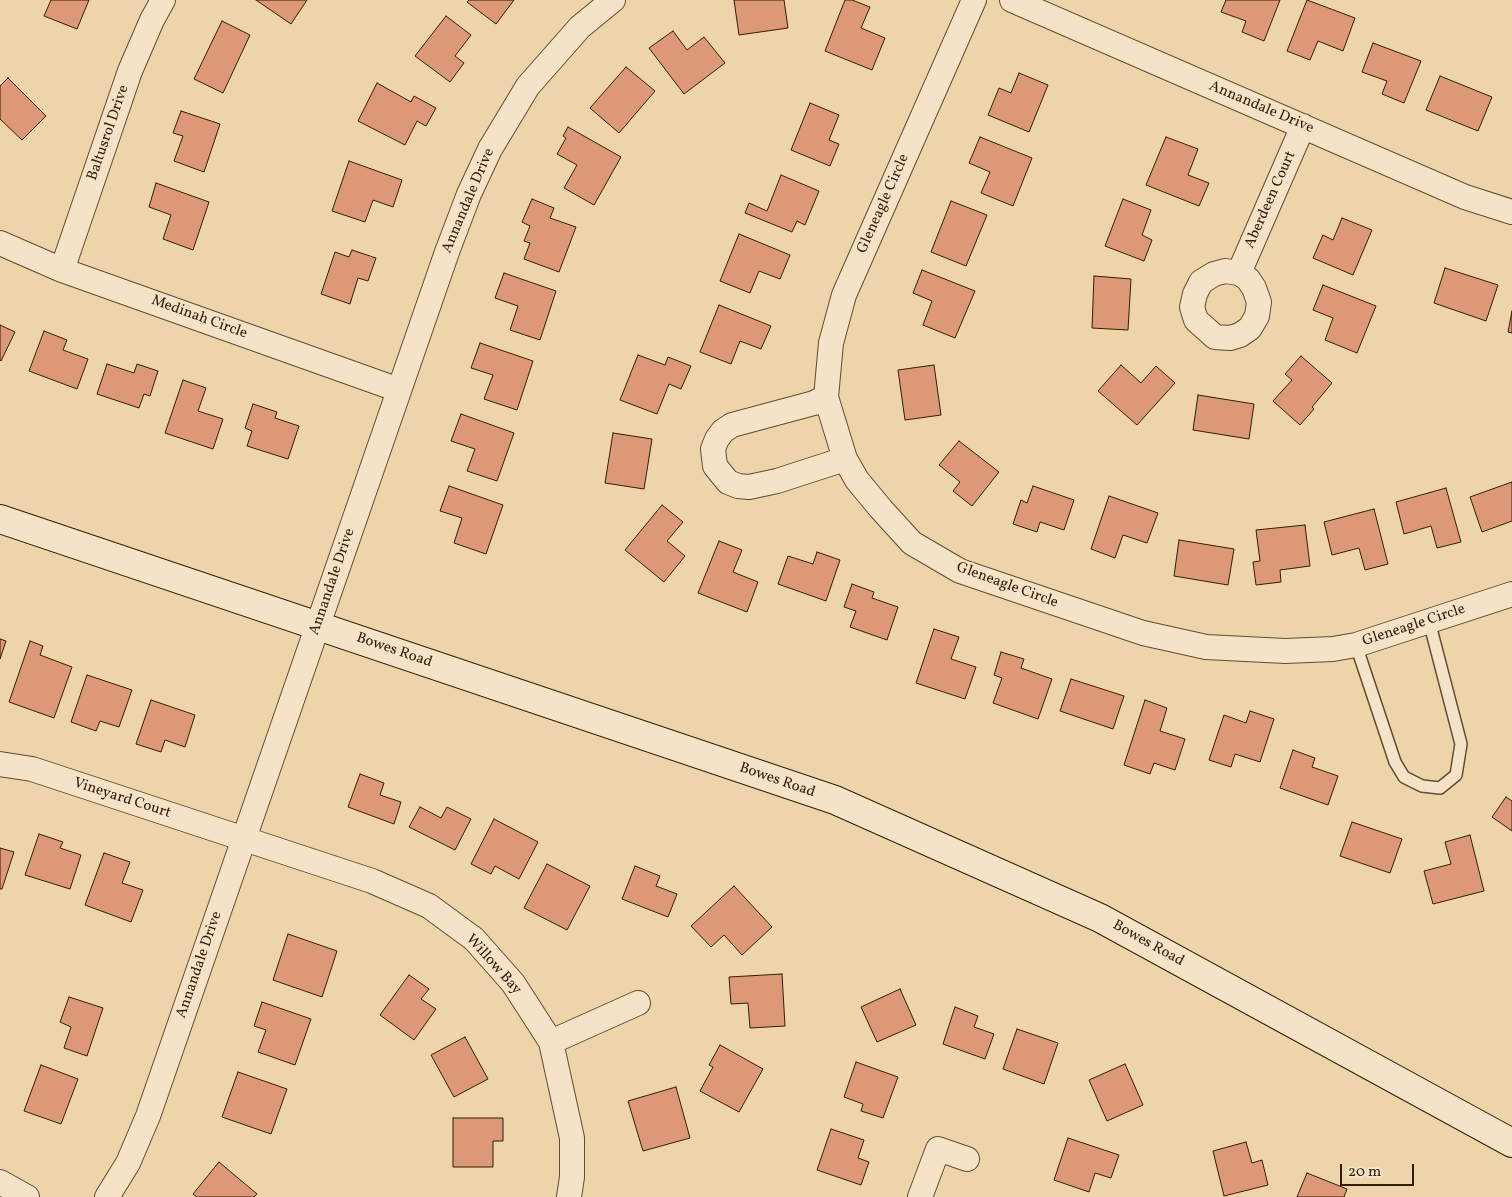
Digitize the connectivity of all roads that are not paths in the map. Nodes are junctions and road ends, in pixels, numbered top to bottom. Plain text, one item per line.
1 (163, 0) edge
2 (613, 0) edge
3 (974, 0) edge
4 (1012, 0) edge
5 (1303, 126) junction
6 (1512, 212) edge
7 (0, 243) edge
8 (62, 270) junction
9 (1239, 273) dead end
10 (399, 390) junction
11 (826, 397) junction
12 (845, 459) junction
13 (0, 519) edge
14 (1512, 594) edge
15 (1429, 621) junction
16 (319, 626) junction
17 (1356, 644) junction
18 (0, 764) edge
19 (244, 840) junction
20 (638, 1003) dead end
21 (551, 1042) junction
22 (1512, 1143) edge
23 (967, 1159) dead end
24 (0, 1182) edge
25 (27, 1197) edge
26 (107, 1197) edge
27 (569, 1197) edge
28 (920, 1197) edge

1 - 8 street, Baltusrol Drive
2 - 10 street, Annandale Drive
3 - 11 street, Gleneagle Circle
4 - 5 street, Annandale Drive
5 - 6 street, Annandale Drive
5 - 9 street, Aberdeen Court
7 - 8 street, Medinah Circle
8 - 10 street, Medinah Circle
10 - 16 street, Annandale Drive
11 - 12 street, Gleneagle Circle
11 - 12 street
12 - 17 street, Gleneagle Circle
13 - 16 main road, Bowes Road
14 - 15 street, Gleneagle Circle
15 - 17 street, Gleneagle Circle
15 - 17 lane
16 - 19 street, Annandale Drive
16 - 22 main road, Bowes Road
18 - 19 street, Vineyard Court
19 - 21 street, Willow Bay
19 - 26 street, Annandale Drive
20 - 21 street
21 - 27 street, Willow Bay
23 - 28 street
24 - 25 street

